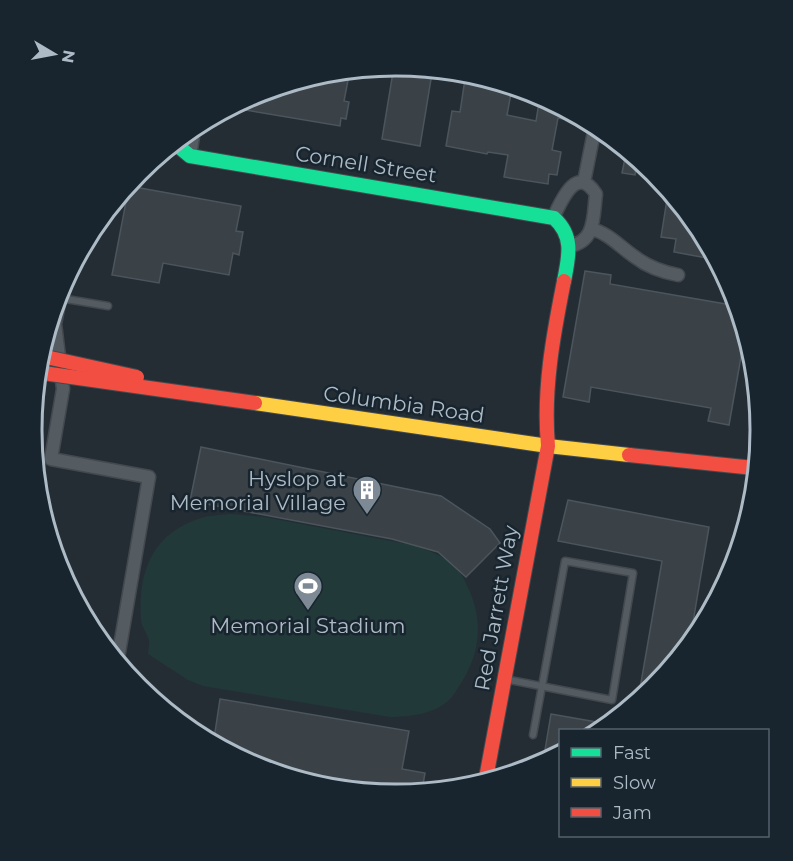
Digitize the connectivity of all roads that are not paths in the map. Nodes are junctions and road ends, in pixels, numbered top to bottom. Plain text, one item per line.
1 (593, 136) edge
2 (193, 141) edge
3 (181, 149) edge
4 (190, 156) junction
5 (585, 177) dead end
6 (553, 218) junction
7 (591, 229) junction
8 (569, 246) junction
9 (678, 275) dead end
10 (69, 294) edge
11 (108, 306) dead end
12 (56, 333) edge
13 (50, 358) edge
14 (47, 374) edge
15 (255, 403) junction
16 (548, 446) junction
17 (749, 467) edge
18 (119, 651) edge
19 (505, 679) junction
20 (542, 686) junction
21 (533, 735) dead end
22 (487, 773) edge

1 - 5 street
2 - 4 street
3 - 4 street
4 - 6 street, Cornell Street
6 - 7 street
6 - 8 street
7 - 8 street
7 - 9 street
8 - 16 street, Red Jarrett Way
10 - 11 lane
12 - 18 street
13 - 15 street, Columbia Road, bridge
14 - 15 street, Columbia Road, bridge
15 - 16 street, Columbia Road
16 - 17 street, Columbia Road
16 - 19 street, Red Jarrett Way
19 - 20 lane
19 - 22 street, Red Jarrett Way
20 - 20 lane
20 - 21 lane

